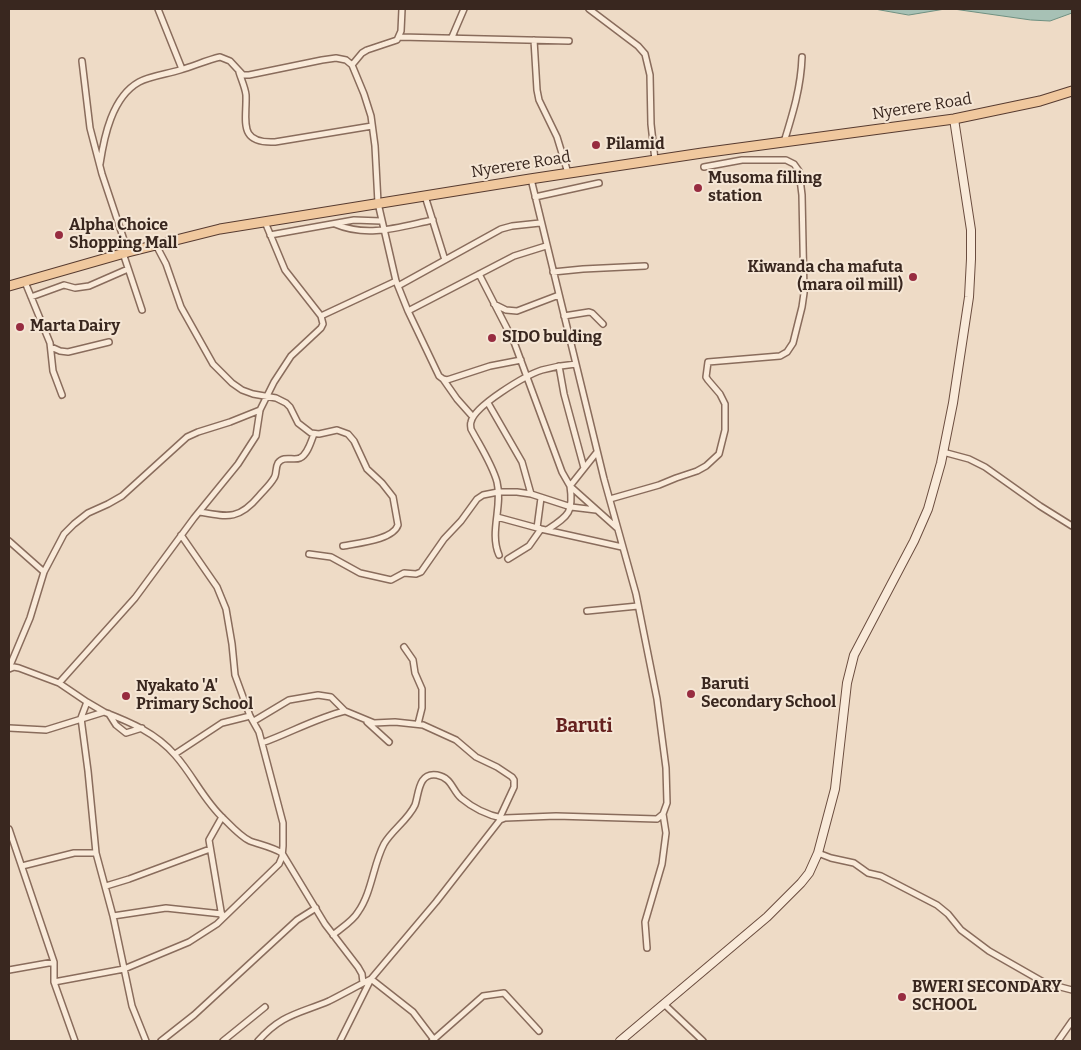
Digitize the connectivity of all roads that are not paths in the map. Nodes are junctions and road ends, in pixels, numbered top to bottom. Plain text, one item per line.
1 (158, 9) edge
2 (402, 9) edge
3 (464, 9) edge
4 (589, 9) edge
5 (400, 37) junction
6 (452, 37) junction
7 (534, 40) junction
8 (569, 41) dead end
9 (802, 57) dead end
10 (82, 61) dead end
11 (352, 65) junction
12 (182, 69) junction
13 (239, 71) junction
14 (1072, 91) edge
15 (954, 119) junction
16 (372, 126) junction
17 (784, 142) junction
18 (655, 160) junction
19 (100, 164) junction
20 (704, 166) dead end
21 (568, 173) junction
22 (530, 178) junction
23 (599, 183) dead end
24 (425, 196) junction
25 (535, 197) junction
26 (378, 203) junction
27 (432, 220) junction
28 (381, 221) junction
29 (265, 222) junction
30 (540, 223) junction
31 (335, 224) junction
32 (383, 231) junction
33 (270, 235) junction
34 (156, 245) junction
35 (546, 246) junction
36 (126, 252) junction
37 (444, 260) junction
38 (645, 266) dead end
39 (128, 269) junction
40 (553, 272) junction
41 (479, 274) junction
42 (26, 282) junction
43 (397, 284) junction
44 (9, 286) edge
45 (559, 295) junction
46 (31, 297) junction
47 (494, 304) junction
48 (142, 310) dead end
49 (408, 311) junction
50 (321, 316) junction
51 (564, 316) junction
52 (603, 324) dead end
53 (109, 342) dead end
54 (51, 347) junction
55 (521, 360) junction
56 (576, 364) junction
57 (559, 366) junction
58 (527, 376) junction
59 (443, 379) junction
60 (62, 395) dead end
61 (265, 396) junction
62 (488, 403) junction
63 (260, 410) junction
64 (473, 417) junction
65 (314, 434) junction
66 (597, 452) junction
67 (943, 452) junction
68 (584, 468) junction
69 (570, 486) junction
70 (498, 492) junction
71 (531, 494) junction
72 (541, 498) junction
73 (610, 499) junction
74 (571, 507) junction
75 (596, 510) junction
76 (200, 512) junction
77 (497, 517) junction
78 (1072, 526) edge
79 (539, 529) junction
80 (617, 529) junction
81 (547, 530) junction
82 (181, 535) junction
83 (9, 541) edge
84 (343, 546) dead end
85 (622, 547) junction
86 (309, 554) dead end
87 (499, 555) dead end
88 (508, 559) dead end
89 (44, 572) junction
90 (638, 606) junction
91 (587, 611) dead end
92 (404, 647) dead end
93 (9, 669) edge
94 (59, 683) junction
95 (87, 702) junction
96 (344, 711) junction
97 (106, 713) junction
98 (250, 716) junction
99 (81, 718) junction
100 (254, 721) junction
101 (366, 721) junction
102 (418, 724) junction
103 (9, 728) edge
104 (142, 728) junction
105 (389, 742) dead end
106 (262, 743) junction
107 (175, 754) junction
108 (663, 814) junction
109 (222, 817) junction
110 (503, 818) junction
111 (9, 829) edge
112 (210, 849) junction
113 (96, 853) junction
114 (282, 853) junction
115 (818, 853) junction
116 (22, 866) junction
117 (106, 886) junction
118 (316, 908) junction
119 (113, 916) junction
120 (222, 916) junction
121 (333, 935) junction
122 (647, 948) dead end
123 (54, 962) junction
124 (124, 969) junction
125 (9, 970) edge
126 (371, 979) junction
127 (54, 982) junction
128 (363, 983) junction
129 (1072, 990) edge
130 (664, 1004) junction
131 (265, 1007) dead end
132 (1072, 1021) edge
133 (539, 1031) dead end
134 (75, 1041) edge
135 (146, 1041) edge
136 (161, 1041) edge
137 (223, 1041) edge
138 (258, 1041) edge
139 (340, 1041) edge
140 (433, 1041) edge
141 (620, 1041) edge
142 (704, 1041) edge
143 (1058, 1041) edge

1 - 12 street
2 - 5 street
3 - 6 street
4 - 18 street
5 - 6 street
5 - 11 street
6 - 7 street
7 - 8 street
7 - 21 street
9 - 17 street
10 - 19 street
11 - 13 street
11 - 16 street
12 - 13 street
12 - 19 street
13 - 16 street
14 - 15 main road, Nyerere Road
15 - 17 main road, Nyerere Road
15 - 67 street
16 - 26 street
17 - 18 main road, Nyerere Road
18 - 21 main road, Nyerere Road
19 - 36 street
20 - 73 street
21 - 22 main road, Nyerere Road
22 - 24 main road, Nyerere Road
22 - 25 street
23 - 25 street
24 - 26 main road, Nyerere Road
24 - 27 street
25 - 30 street
26 - 28 street
26 - 29 main road, Nyerere Road
27 - 32 street
27 - 37 street
28 - 31 street
28 - 32 street
29 - 33 street
29 - 34 main road, Nyerere Road
30 - 35 street
30 - 37 street
31 - 32 street
31 - 33 street
32 - 43 street
33 - 50 street
34 - 36 main road, Nyerere Road
34 - 61 street
35 - 40 street
35 - 41 street
36 - 39 street
36 - 42 main road, Nyerere Road
37 - 43 street
38 - 40 street
39 - 46 street
39 - 48 street
40 - 45 street
41 - 47 street
41 - 49 street
42 - 44 main road, Nyerere Road
42 - 46 street
43 - 49 street
43 - 50 street
45 - 47 street
45 - 51 street
46 - 54 street
47 - 55 street
49 - 59 street
50 - 61 street
51 - 52 street
51 - 56 street
53 - 54 street
54 - 60 street
55 - 58 street
55 - 59 street
56 - 57 street
56 - 66 street
57 - 58 street
57 - 68 street
58 - 62 street
58 - 69 street
59 - 64 street
61 - 63 street
61 - 65 street
62 - 64 street
62 - 71 street
63 - 76 street
63 - 89 street
64 - 70 street
65 - 76 street
65 - 84 street
66 - 68 street
66 - 73 street
67 - 78 street
67 - 115 street
68 - 69 street
69 - 74 street
69 - 75 street
70 - 71 street
70 - 77 street
70 - 86 street
71 - 72 street
72 - 74 street
72 - 79 street
73 - 80 street
74 - 75 street
74 - 81 street
75 - 80 street
76 - 82 street
77 - 79 street
77 - 87 street
79 - 81 street
79 - 88 street
80 - 85 street
81 - 85 street
82 - 94 street
82 - 98 street
83 - 89 street
85 - 90 street
89 - 93 street
90 - 91 street
90 - 108 street
92 - 102 street
93 - 94 street
94 - 95 street
95 - 97 street
95 - 99 street
96 - 100 street
96 - 101 street
96 - 106 street
97 - 99 street
97 - 104 street
97 - 104 street
98 - 100 street
98 - 107 street
99 - 103 street
99 - 113 street
100 - 106 street
101 - 102 street
101 - 105 street
102 - 110 street
104 - 107 street
106 - 114 street
107 - 109 street
108 - 110 street
108 - 122 street
109 - 112 street
109 - 114 street
110 - 121 street
110 - 126 street
111 - 116 street
112 - 117 street
112 - 120 street
113 - 116 street
113 - 117 street
114 - 118 street
114 - 120 street
115 - 129 street
115 - 130 street
116 - 123 street
117 - 119 street
118 - 121 street
118 - 136 street
119 - 120 street
119 - 124 street
120 - 124 street
121 - 128 street
123 - 125 street
123 - 127 street
124 - 127 street
124 - 135 street
126 - 128 street
126 - 139 street
126 - 140 street
127 - 134 street
128 - 138 street
130 - 141 street
130 - 142 street
131 - 137 street
132 - 143 street
133 - 140 street

